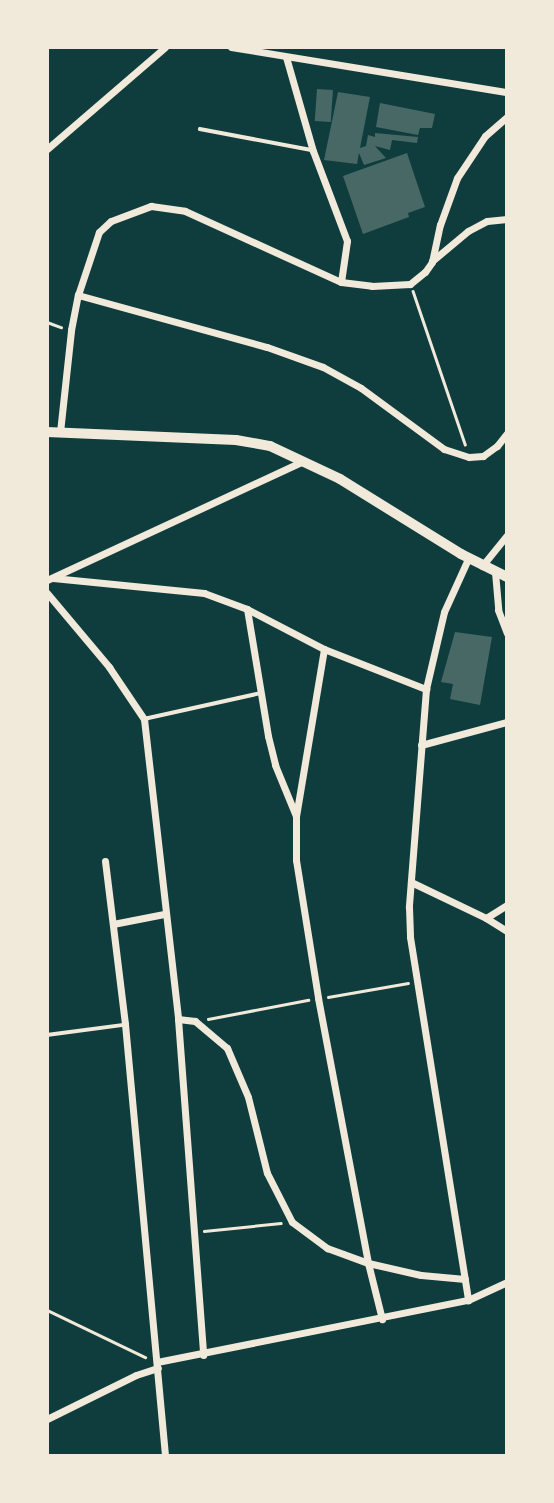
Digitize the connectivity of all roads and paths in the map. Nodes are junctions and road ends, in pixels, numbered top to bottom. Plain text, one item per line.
1 (165, 47) edge
2 (231, 47) edge
3 (286, 57) junction
4 (507, 92) edge
5 (507, 117) edge
6 (200, 129) dead end
7 (47, 149) edge
8 (313, 151) junction
9 (507, 219) edge
10 (432, 261) junction
11 (341, 282) junction
12 (410, 284) junction
13 (78, 295) junction
14 (47, 322) edge
15 (71, 330) junction
16 (47, 432) edge
17 (60, 432) junction
18 (507, 433) edge
19 (469, 457) junction
20 (304, 461) junction
21 (507, 536) edge
22 (468, 559) junction
23 (482, 566) junction
24 (495, 572) junction
25 (507, 577) edge
26 (50, 579) edge
27 (47, 593) edge
28 (247, 609) junction
29 (507, 633) edge
30 (324, 649) junction
31 (426, 689) junction
32 (261, 693) junction
33 (145, 719) junction
34 (507, 722) edge
35 (421, 745) junction
36 (296, 817) junction
37 (104, 861) dead end
38 (411, 882) junction
39 (507, 905) edge
40 (164, 914) junction
41 (486, 918) junction
42 (113, 924) junction
43 (506, 933) edge
44 (418, 981) junction
45 (318, 998) junction
46 (178, 1019) junction
47 (195, 1021) junction
48 (125, 1024) junction
49 (47, 1035) edge
50 (292, 1222) junction
51 (194, 1232) junction
52 (369, 1263) junction
53 (465, 1279) junction
54 (507, 1282) edge
55 (468, 1300) junction
56 (47, 1310) edge
57 (382, 1319) junction
58 (204, 1355) junction
59 (157, 1365) junction
60 (47, 1419) edge
61 (165, 1456) edge

1 - 7 street
2 - 3 street
3 - 4 street
3 - 8 street
5 - 10 street
6 - 8 lane
8 - 11 street
9 - 10 street
10 - 12 street
11 - 12 street
11 - 13 street
12 - 19 path
13 - 15 street
13 - 19 street
14 - 15 path
15 - 17 street
16 - 17 main road
17 - 20 main road
18 - 19 street
20 - 22 main road
20 - 26 street
21 - 23 street
22 - 23 main road
22 - 31 street
23 - 24 main road
24 - 25 main road
24 - 29 street
26 - 28 street
27 - 33 street
28 - 30 street
28 - 32 street
30 - 31 street
30 - 36 street
31 - 35 street
32 - 33 lane
32 - 36 street
33 - 40 street
34 - 35 street
35 - 38 street
36 - 45 street
37 - 42 street
38 - 41 street
38 - 44 street
39 - 41 street
40 - 42 street
40 - 46 street
41 - 43 street
42 - 48 street
44 - 45 path
44 - 53 street
45 - 47 path
45 - 52 street
46 - 47 street
46 - 51 street
47 - 50 street
48 - 49 lane
48 - 59 street
50 - 51 path
50 - 52 street
51 - 58 street
52 - 53 street
52 - 57 street
53 - 55 street
54 - 55 street
55 - 57 street
56 - 59 path
57 - 58 street
58 - 59 street
59 - 60 street
59 - 61 street

